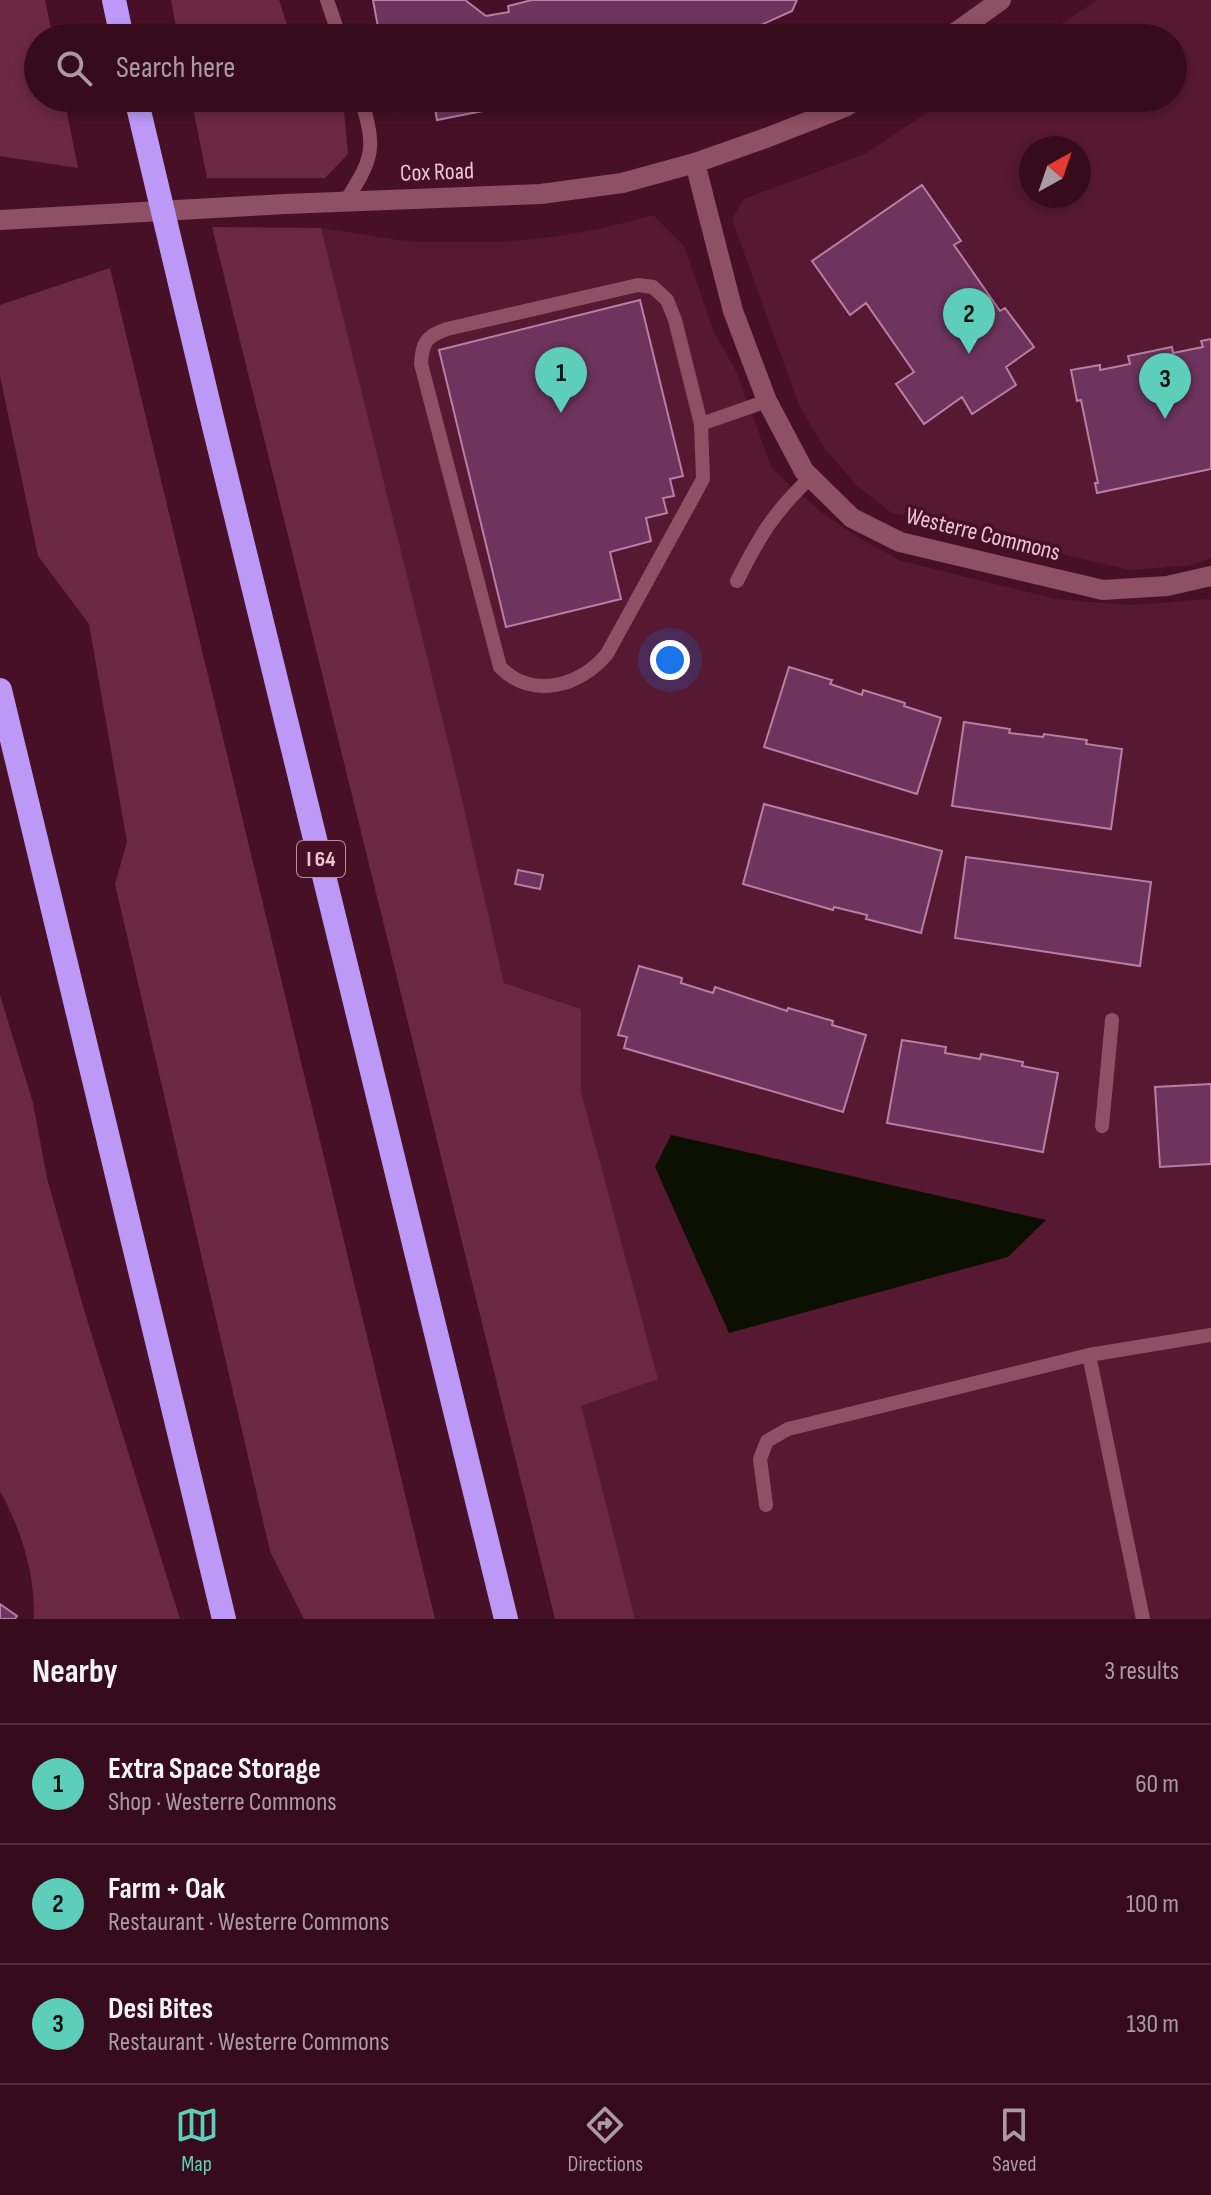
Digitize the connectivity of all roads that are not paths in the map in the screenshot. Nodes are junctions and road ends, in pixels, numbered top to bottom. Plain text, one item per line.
1 (114, 0) edge
2 (327, 0) edge
3 (1001, 0) edge
4 (119, 24) edge
5 (335, 24) edge
6 (968, 24) edge
7 (139, 112) edge
8 (365, 112) edge
9 (832, 112) edge
10 (695, 163) junction
11 (345, 202) junction
12 (0, 220) edge
13 (767, 401) junction
14 (701, 424) junction
15 (811, 477) junction
16 (1211, 576) edge
17 (737, 581) dead end
18 (0, 690) edge
19 (1112, 1020) dead end
20 (1102, 1126) dead end
21 (1211, 1335) edge
22 (1089, 1355) junction
23 (766, 1505) dead end
24 (224, 1619) edge
25 (506, 1619) edge
26 (1143, 1619) edge

1 - 4 highway
2 - 5 lane
3 - 6 main road
7 - 25 highway, I 64
8 - 11 lane
9 - 10 main road, Cox Road
10 - 11 main road, Cox Road
10 - 13 main road, Westerre Commons
11 - 12 main road, Cox Road
13 - 14 lane
13 - 15 main road, Westerre Commons
14 - 14 lane
15 - 16 main road, Westerre Commons
15 - 17 lane
18 - 24 highway
19 - 20 lane
21 - 22 lane
22 - 23 lane
22 - 26 lane

